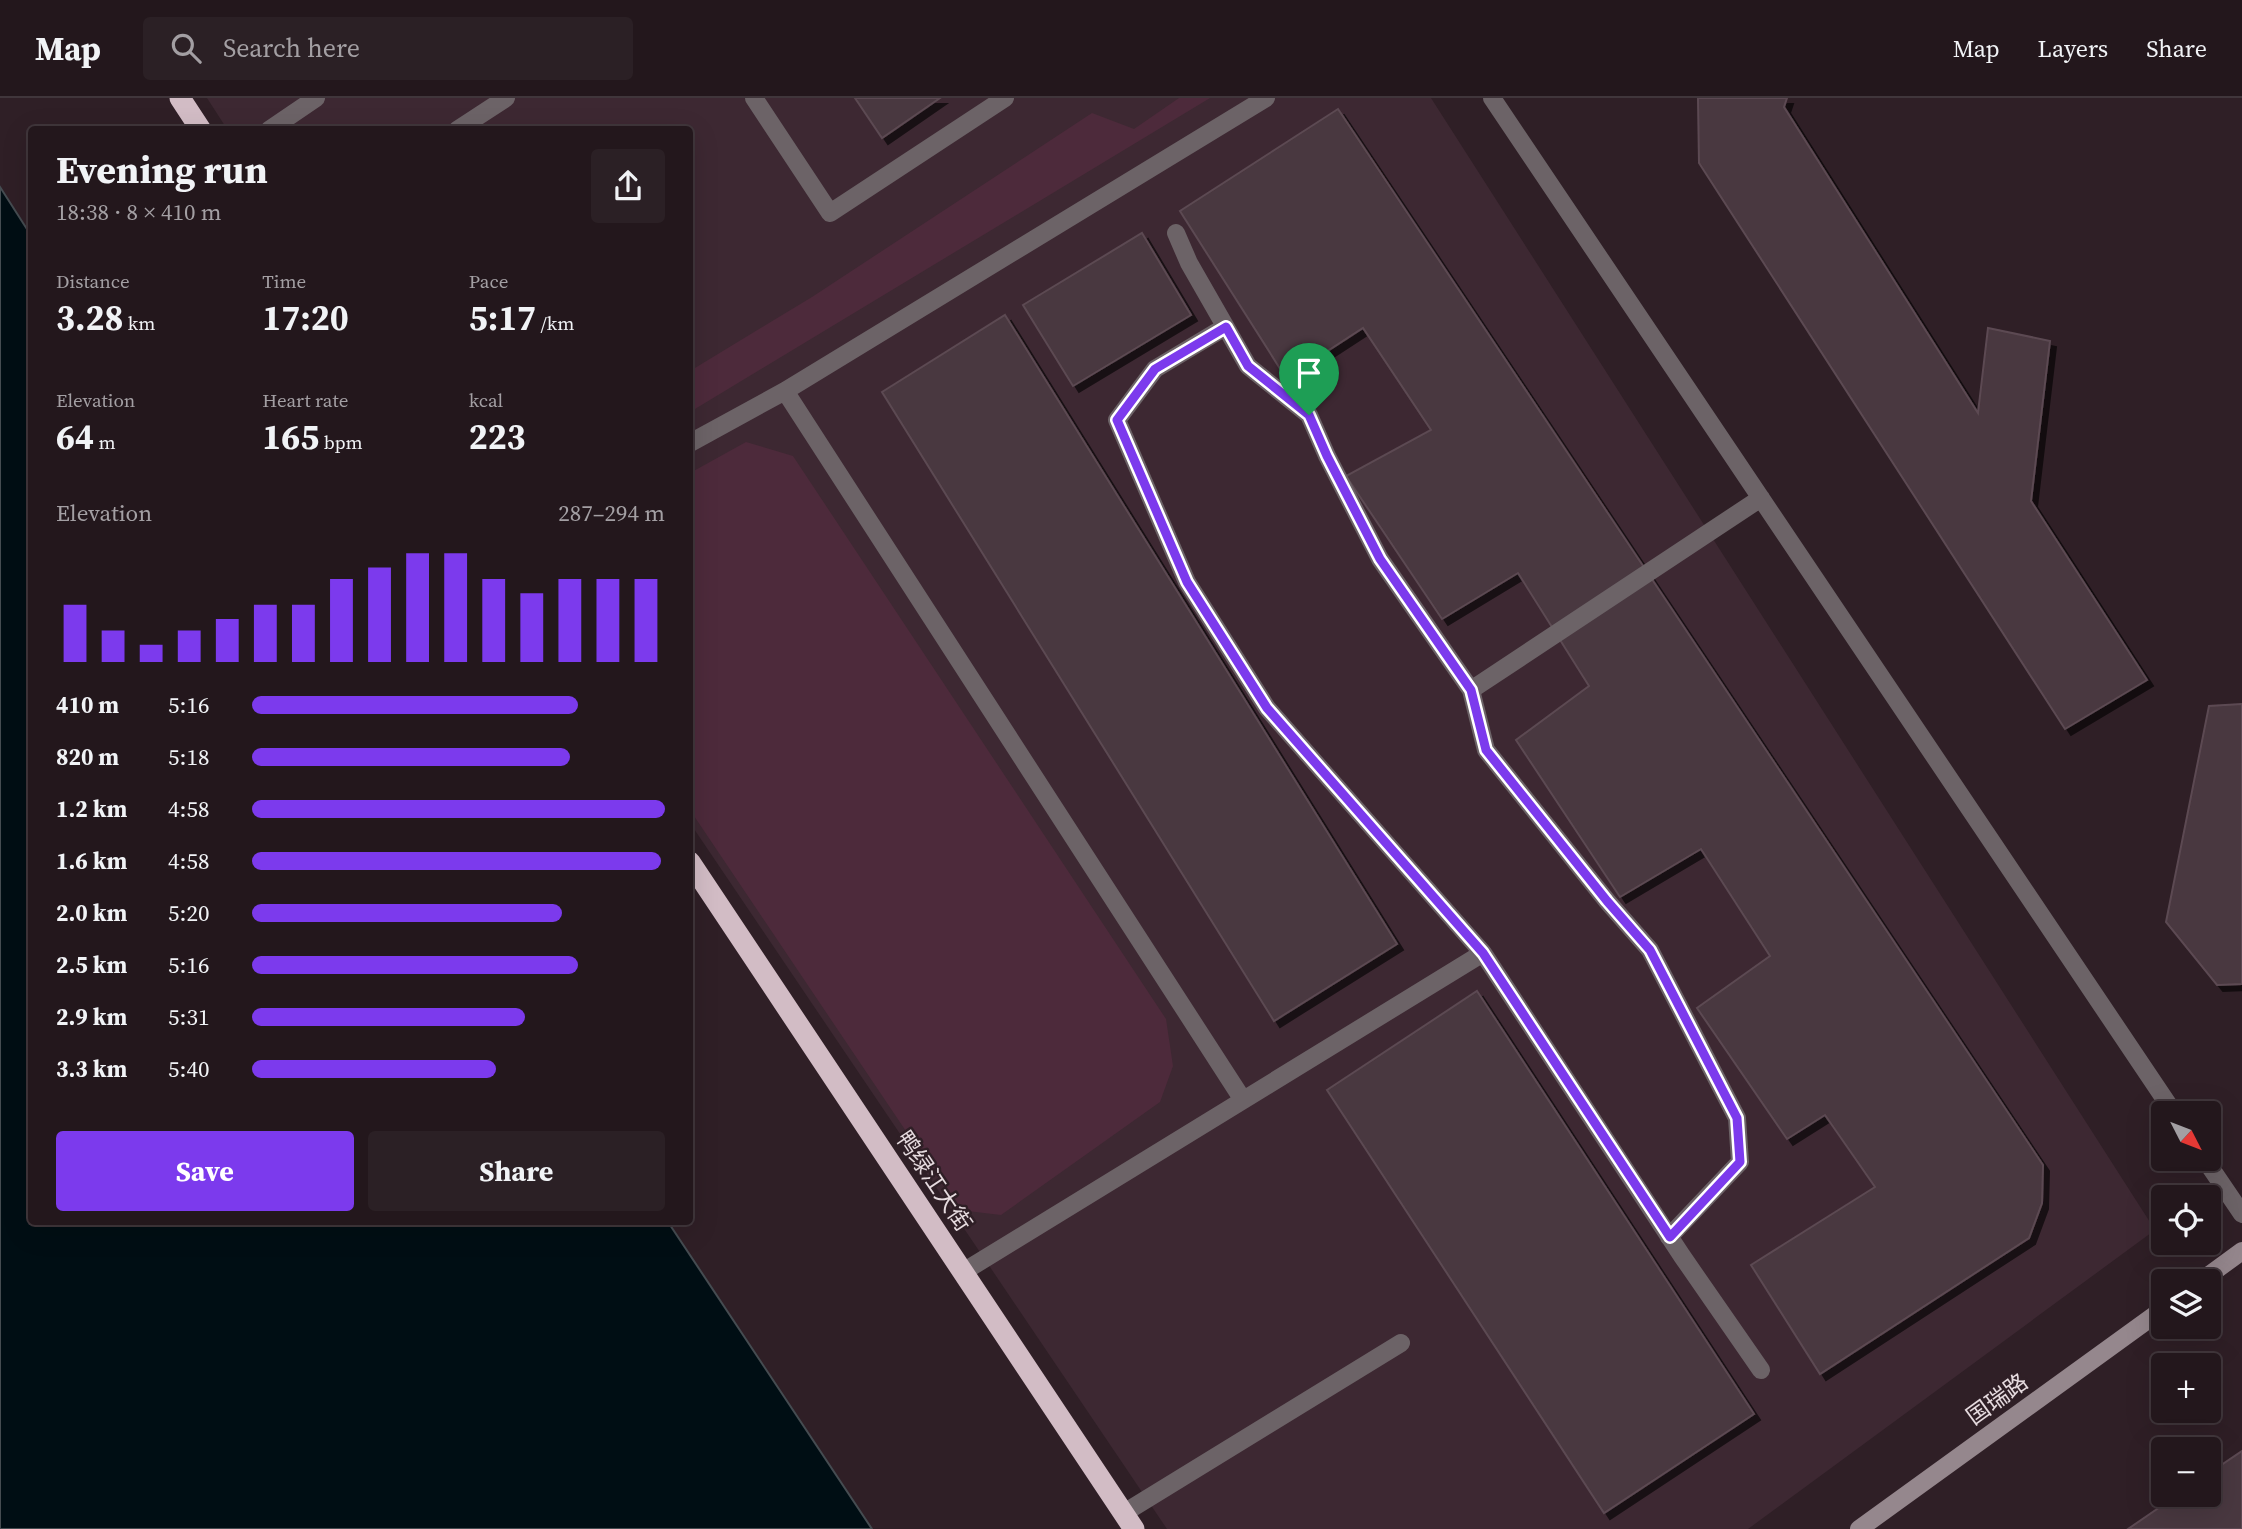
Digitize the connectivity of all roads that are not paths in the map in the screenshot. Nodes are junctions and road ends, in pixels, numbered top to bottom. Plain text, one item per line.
1 (180, 98) edge
2 (316, 98) edge
3 (506, 98) edge
4 (754, 98) edge
5 (1005, 98) edge
6 (1266, 98) edge
7 (1492, 98) edge
8 (198, 126) edge
9 (275, 126) edge
10 (463, 126) edge
11 (1176, 233) dead end
12 (1226, 327) junction
13 (785, 391) junction
14 (693, 441) edge
15 (1761, 498) junction
16 (1471, 690) junction
17 (693, 867) edge
18 (1483, 953) junction
19 (1243, 1100) junction
20 (2166, 1101) edge
21 (2213, 1171) edge
22 (2242, 1214) edge
23 (1670, 1237) junction
24 (2242, 1251) edge
25 (2217, 1269) edge
26 (963, 1272) junction
27 (2151, 1317) edge
28 (1401, 1343) dead end
29 (1761, 1370) dead end
30 (1129, 1521) edge
31 (1859, 1529) edge

1 - 8 highway
2 - 9 street
3 - 10 street
4 - 5 street
6 - 13 street
7 - 15 street
11 - 12 street
12 - 16 street
12 - 18 street
13 - 14 street
13 - 19 street
15 - 16 street
15 - 20 street
16 - 23 street
17 - 26 highway, 鸭绿江大街
18 - 19 street
18 - 23 street
19 - 26 street
21 - 22 street
23 - 29 street
24 - 25 street
26 - 30 highway, 鸭绿江大街
27 - 31 street, 国瑞路
28 - 30 street

